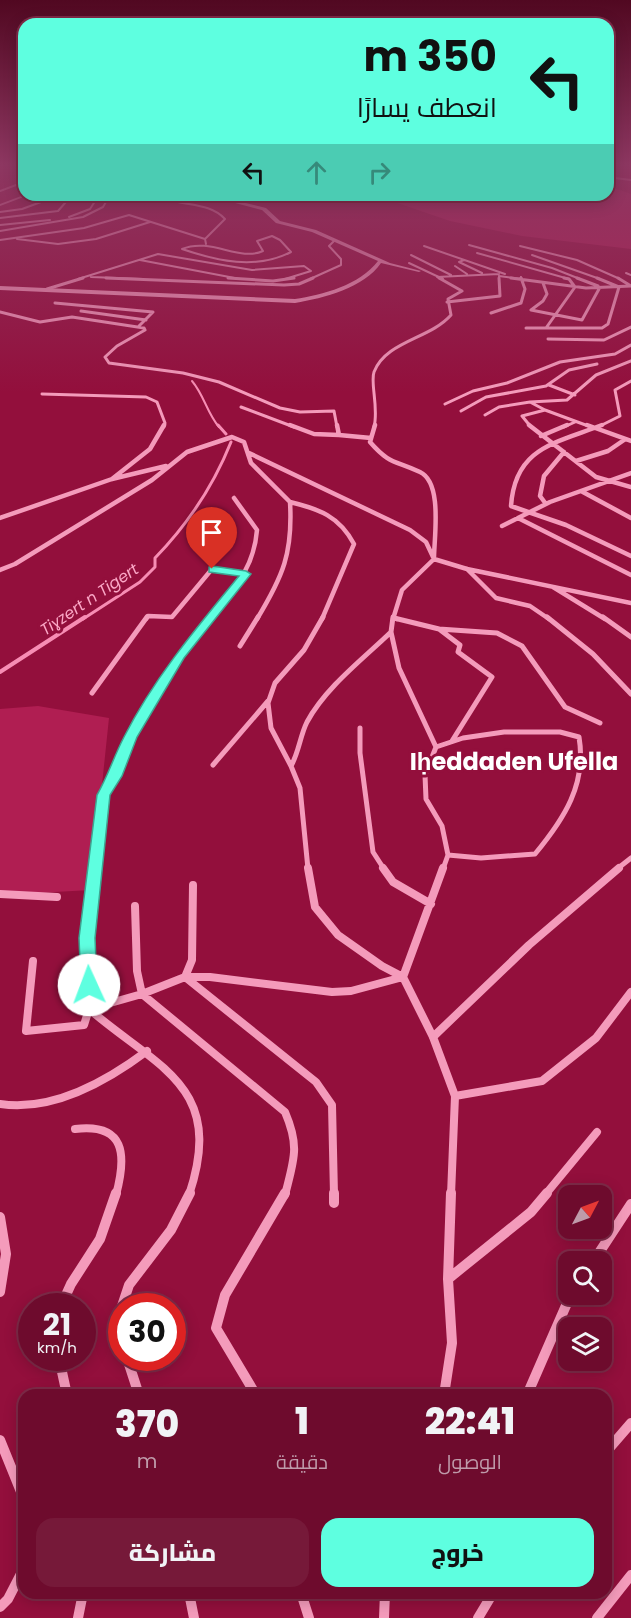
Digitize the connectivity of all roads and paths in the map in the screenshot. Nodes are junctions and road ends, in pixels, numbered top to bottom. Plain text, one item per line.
1 (32, 241) edge
2 (82, 241) edge
3 (205, 241) edge
4 (258, 241) edge
5 (282, 241) edge
6 (334, 241) joint
7 (206, 244) junction
8 (469, 245) dead end
9 (424, 246) dead end
10 (520, 246) dead end
11 (477, 253) dead end
12 (411, 255) dead end
13 (532, 255) dead end
14 (140, 260) junction
15 (381, 260) junction
16 (464, 260) junction
17 (409, 263) dead end
18 (454, 266) dead end
19 (419, 271) junction
20 (626, 273) dead end
21 (468, 274) junction
22 (483, 274) junction
23 (501, 275) junction
24 (631, 275) edge
25 (84, 276) junction
26 (453, 276) junction
27 (433, 277) junction
28 (521, 277) junction
29 (543, 283) junction
30 (0, 286) edge
31 (631, 286) edge
32 (575, 287) junction
33 (619, 287) junction
34 (50, 288) junction
35 (599, 289) junction
36 (447, 302) junction
37 (56, 303) dead end
38 (81, 311) dead end
39 (0, 312) edge
40 (491, 313) dead end
41 (554, 316) junction
42 (146, 320) junction
43 (582, 320) junction
44 (138, 326) junction
45 (631, 327) edge
46 (526, 328) dead end
47 (546, 328) junction
48 (577, 329) junction
49 (548, 339) dead end
50 (631, 345) edge
51 (631, 361) edge
52 (597, 364) dead end
53 (631, 381) edge
54 (549, 385) junction
55 (473, 391) junction
56 (42, 394) dead end
57 (575, 395) junction
58 (486, 397) junction
59 (530, 402) junction
60 (445, 404) dead end
61 (242, 407) dead end
62 (546, 410) junction
63 (461, 411) dead end
64 (484, 415) dead end
65 (575, 422) junction
66 (593, 428) junction
67 (339, 435) junction
68 (541, 436) junction
69 (371, 438) junction
70 (624, 440) junction
71 (631, 441) edge
72 (555, 445) junction
73 (564, 452) junction
74 (249, 453) junction
75 (576, 461) junction
76 (170, 465) junction
77 (631, 473) edge
78 (112, 479) junction
79 (606, 482) junction
80 (631, 488) edge
81 (581, 491) junction
82 (234, 498) dead end
83 (290, 502) junction
84 (546, 504) junction
85 (531, 511) junction
86 (0, 518) edge
87 (518, 518) junction
88 (631, 518) edge
89 (502, 526) dead end
90 (631, 556) edge
91 (434, 559) junction
92 (467, 569) junction
93 (0, 570) edge
94 (246, 574) junction
95 (631, 575) edge
96 (547, 584) junction
97 (631, 603) edge
98 (394, 618) junction
99 (439, 629) junction
100 (391, 632) junction
101 (631, 637) edge
102 (240, 646) dead end
103 (92, 693) dead end
104 (631, 694) edge
105 (269, 701) junction
106 (600, 723) dead end
107 (360, 728) dead end
108 (451, 741) junction
109 (436, 747) junction
110 (213, 765) dead end
111 (291, 766) junction
112 (448, 855) junction
113 (631, 858) edge
114 (193, 885) dead end
115 (0, 894) edge
116 (57, 897) dead end
117 (431, 904) junction
118 (135, 906) dead end
119 (33, 961) dead end
120 (403, 976) junction
121 (185, 977) junction
122 (631, 992) edge
123 (142, 994) junction
124 (89, 1009) junction
125 (433, 1036) junction
126 (147, 1051) junction
127 (455, 1096) junction
128 (0, 1104) edge
129 (75, 1129) dead end
130 (597, 1132) dead end
131 (334, 1203) dead end
132 (631, 1204) edge
133 (0, 1216) edge
134 (601, 1251) edge
135 (448, 1279) junction
136 (0, 1292) edge
137 (68, 1293) edge
138 (124, 1293) edge
139 (566, 1305) edge
140 (62, 1371) edge
141 (131, 1371) edge
142 (66, 1389) edge
143 (137, 1389) edge
144 (252, 1389) edge
145 (445, 1389) edge
146 (530, 1389) edge
147 (631, 1423) edge
148 (0, 1440) edge
149 (612, 1445) edge
150 (18, 1484) edge
151 (631, 1575) edge
152 (18, 1580) edge
153 (82, 1599) edge
154 (190, 1599) edge
155 (303, 1599) edge
156 (385, 1599) edge
157 (489, 1599) edge
158 (0, 1607) edge
159 (78, 1618) edge
160 (194, 1618) edge
161 (309, 1618) edge
162 (384, 1618) edge
163 (478, 1618) edge
164 (597, 1618) edge

1 - 2 street
3 - 7 street
4 - 7 street
5 - 7 street
6 - 15 street
6 - 25 street
8 - 35 street
9 - 16 street
10 - 31 street
11 - 32 street
12 - 26 street
13 - 33 street
14 - 14 street
14 - 25 street
15 - 19 street
15 - 34 street
16 - 22 street
16 - 23 street
17 - 19 street
18 - 21 street
19 - 27 street
20 - 24 street
21 - 22 street
21 - 26 street
22 - 23 street
23 - 28 street
23 - 36 street
25 - 34 street
26 - 27 street
27 - 36 street
28 - 29 street
28 - 40 street
29 - 32 street
29 - 41 street
30 - 34 street
31 - 33 street
32 - 35 street
32 - 41 street
33 - 35 street
33 - 48 street
35 - 43 street
36 - 69 street
37 - 42 street
38 - 42 street
39 - 44 street
41 - 43 street
41 - 47 street
42 - 44 street
43 - 48 street
44 - 67 street
45 - 49 street
46 - 47 street
47 - 48 street
50 - 55 street
51 - 57 street
52 - 54 street
53 - 66 street
54 - 57 street
54 - 58 street
55 - 58 street
55 - 60 street
56 - 78 street
57 - 59 street
58 - 63 street
59 - 62 street
59 - 64 street
61 - 67 street
62 - 65 street
62 - 68 street
65 - 66 street
65 - 68 street
66 - 70 street
66 - 72 street
67 - 69 street
68 - 72 street
69 - 91 street
70 - 71 street
70 - 75 street
72 - 73 street
72 - 85 street
73 - 75 street
73 - 84 street
74 - 76 street
74 - 83 street
74 - 91 street
75 - 79 street
76 - 78 street
76 - 93 street
77 - 79 street
78 - 86 street
79 - 80 street
79 - 81 street
81 - 84 street
81 - 88 street
82 - 94 street
83 - 102 street
83 - 105 street
84 - 85 street
85 - 87 street
85 - 90 street
87 - 89 street
87 - 95 street
91 - 92 street
91 - 98 street
92 - 96 street
92 - 104 street
94 - 103 street
94 - 124 street
96 - 97 street
96 - 101 street
98 - 99 street
98 - 100 street
99 - 106 street
99 - 108 street
100 - 109 street
100 - 111 street
105 - 110 street
105 - 111 street
107 - 117 street
108 - 109 street
108 - 112 street
109 - 112 street
111 - 120 street
112 - 117 street
113 - 125 street
114 - 121 street
115 - 116 street
117 - 120 street
118 - 123 street
119 - 124 street
120 - 121 street
120 - 125 street
121 - 123 street
121 - 131 street
122 - 127 street
123 - 124 street
123 - 144 street
124 - 126 street
125 - 127 street
126 - 128 street
126 - 138 street
127 - 135 street
129 - 137 street
130 - 135 street
132 - 134 street
133 - 136 street
135 - 145 street
139 - 146 street
140 - 142 street
141 - 143 street
147 - 149 street
148 - 150 street
151 - 164 street
152 - 158 street
153 - 159 street
154 - 160 street
155 - 161 street
156 - 162 street
157 - 163 street

